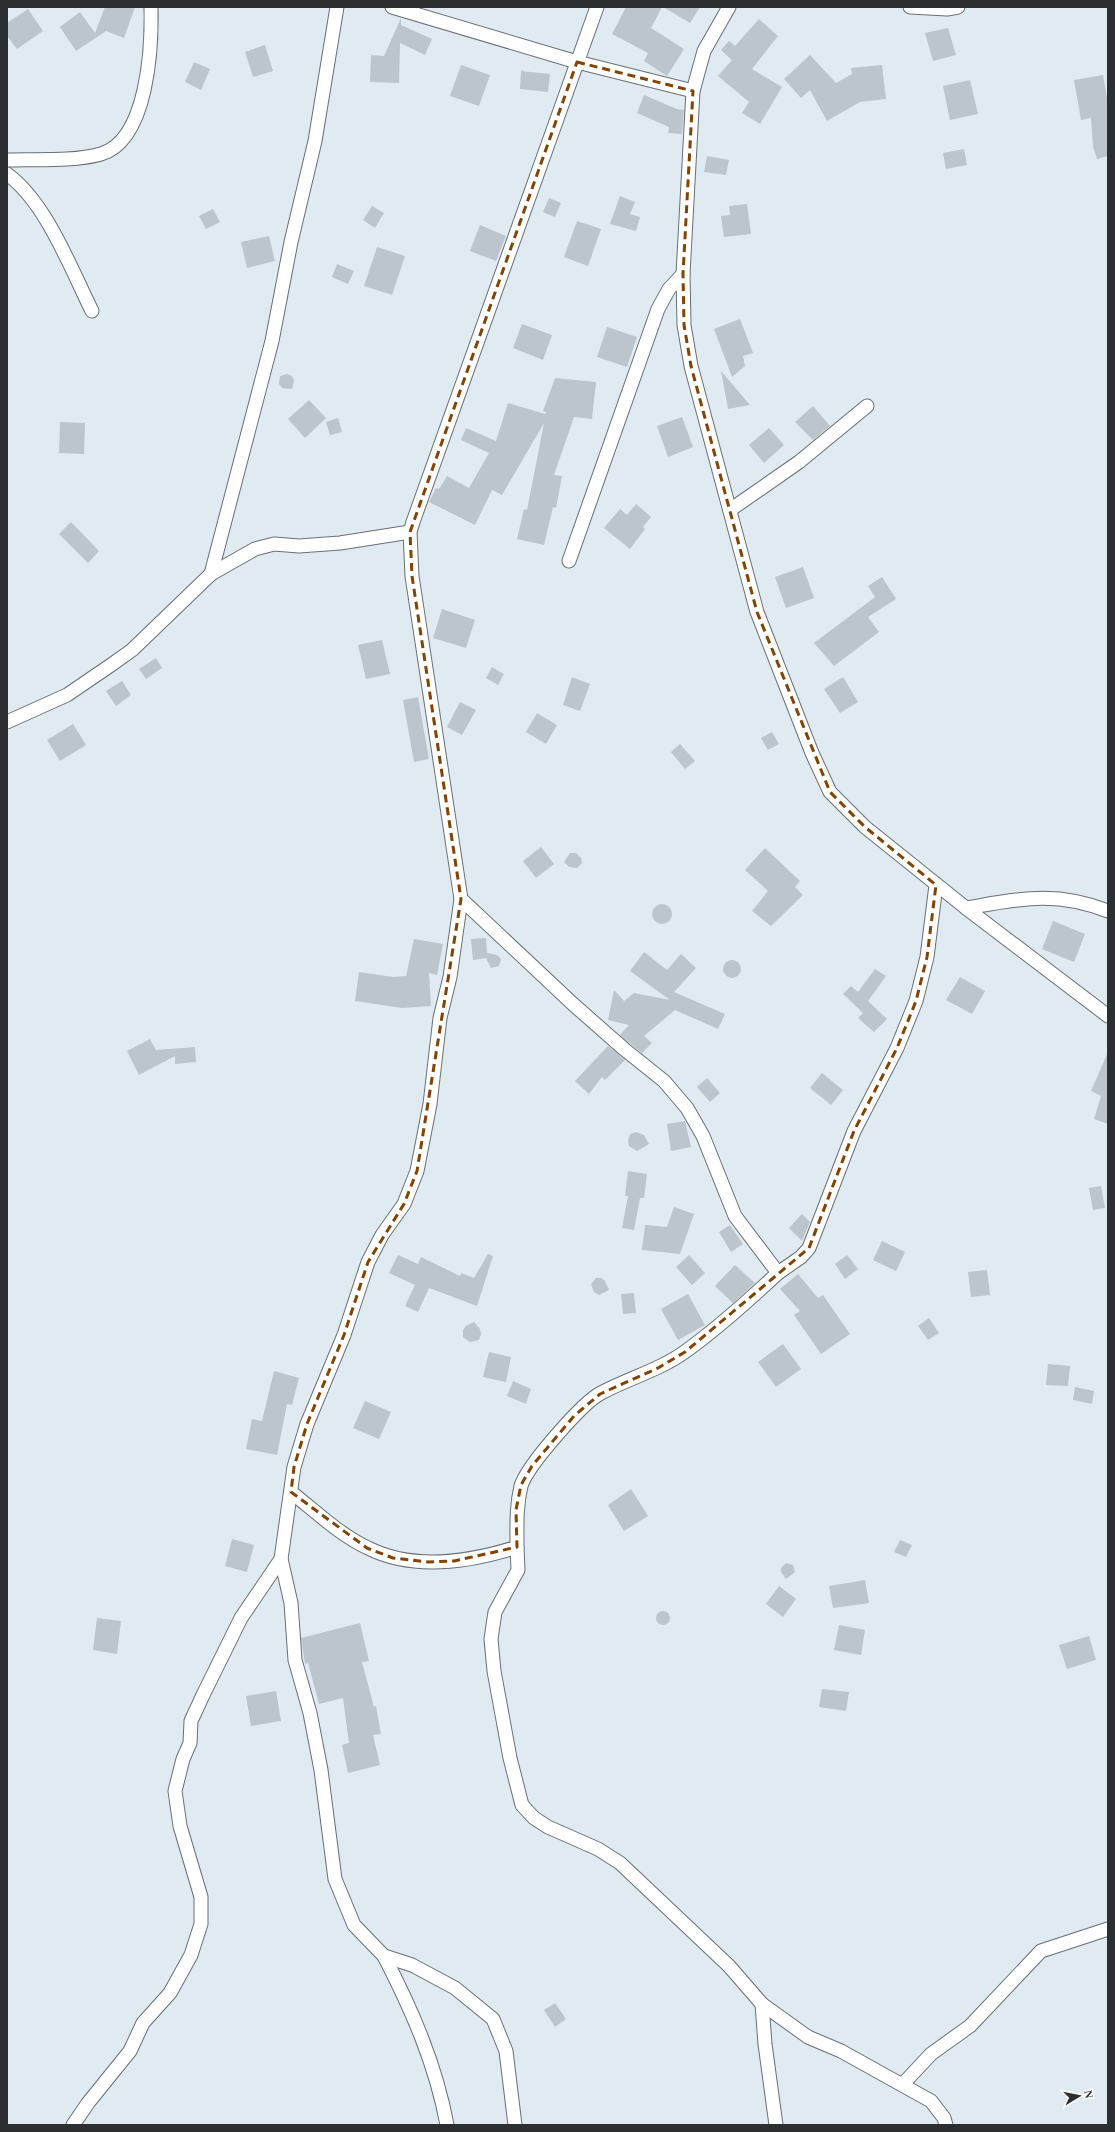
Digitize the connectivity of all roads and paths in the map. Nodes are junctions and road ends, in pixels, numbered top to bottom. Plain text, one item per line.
1 (151, 7) edge
2 (336, 7) edge
3 (392, 7) edge
4 (597, 7) edge
5 (730, 7) edge
6 (910, 7) edge
7 (958, 7) edge
8 (577, 62) junction
9 (693, 91) junction
10 (7, 160) edge
11 (7, 174) edge
12 (683, 274) junction
13 (92, 311) dead end
14 (867, 406) dead end
15 (730, 510) junction
16 (410, 532) junction
17 (568, 561) dead end
18 (212, 574) junction
19 (7, 722) edge
20 (936, 885) junction
21 (462, 898) junction
22 (966, 908) junction
23 (1108, 911) edge
24 (1108, 1016) edge
25 (778, 1273) junction
26 (291, 1492) junction
27 (517, 1547) junction
28 (281, 1559) junction
29 (1108, 1929) edge
30 (384, 1956) junction
31 (762, 2004) junction
32 (903, 2084) junction
33 (73, 2125) edge
34 (447, 2125) edge
35 (515, 2125) edge
36 (776, 2125) edge
37 (946, 2125) edge

1 - 10 street
2 - 18 street
3 - 8 street
4 - 8 street
5 - 9 street
6 - 7 street
8 - 9 street
8 - 16 street
9 - 12 street
11 - 13 street
12 - 15 street
12 - 17 street
14 - 15 street
15 - 20 street
16 - 18 street
16 - 21 street
18 - 19 street
20 - 22 street
20 - 25 street
21 - 25 street
21 - 26 street
22 - 23 street
22 - 24 street
25 - 27 street
26 - 27 street
26 - 28 street
27 - 31 street
28 - 30 street
28 - 33 street
29 - 32 street
30 - 34 street
30 - 35 street
31 - 32 street
31 - 36 street
32 - 37 street

